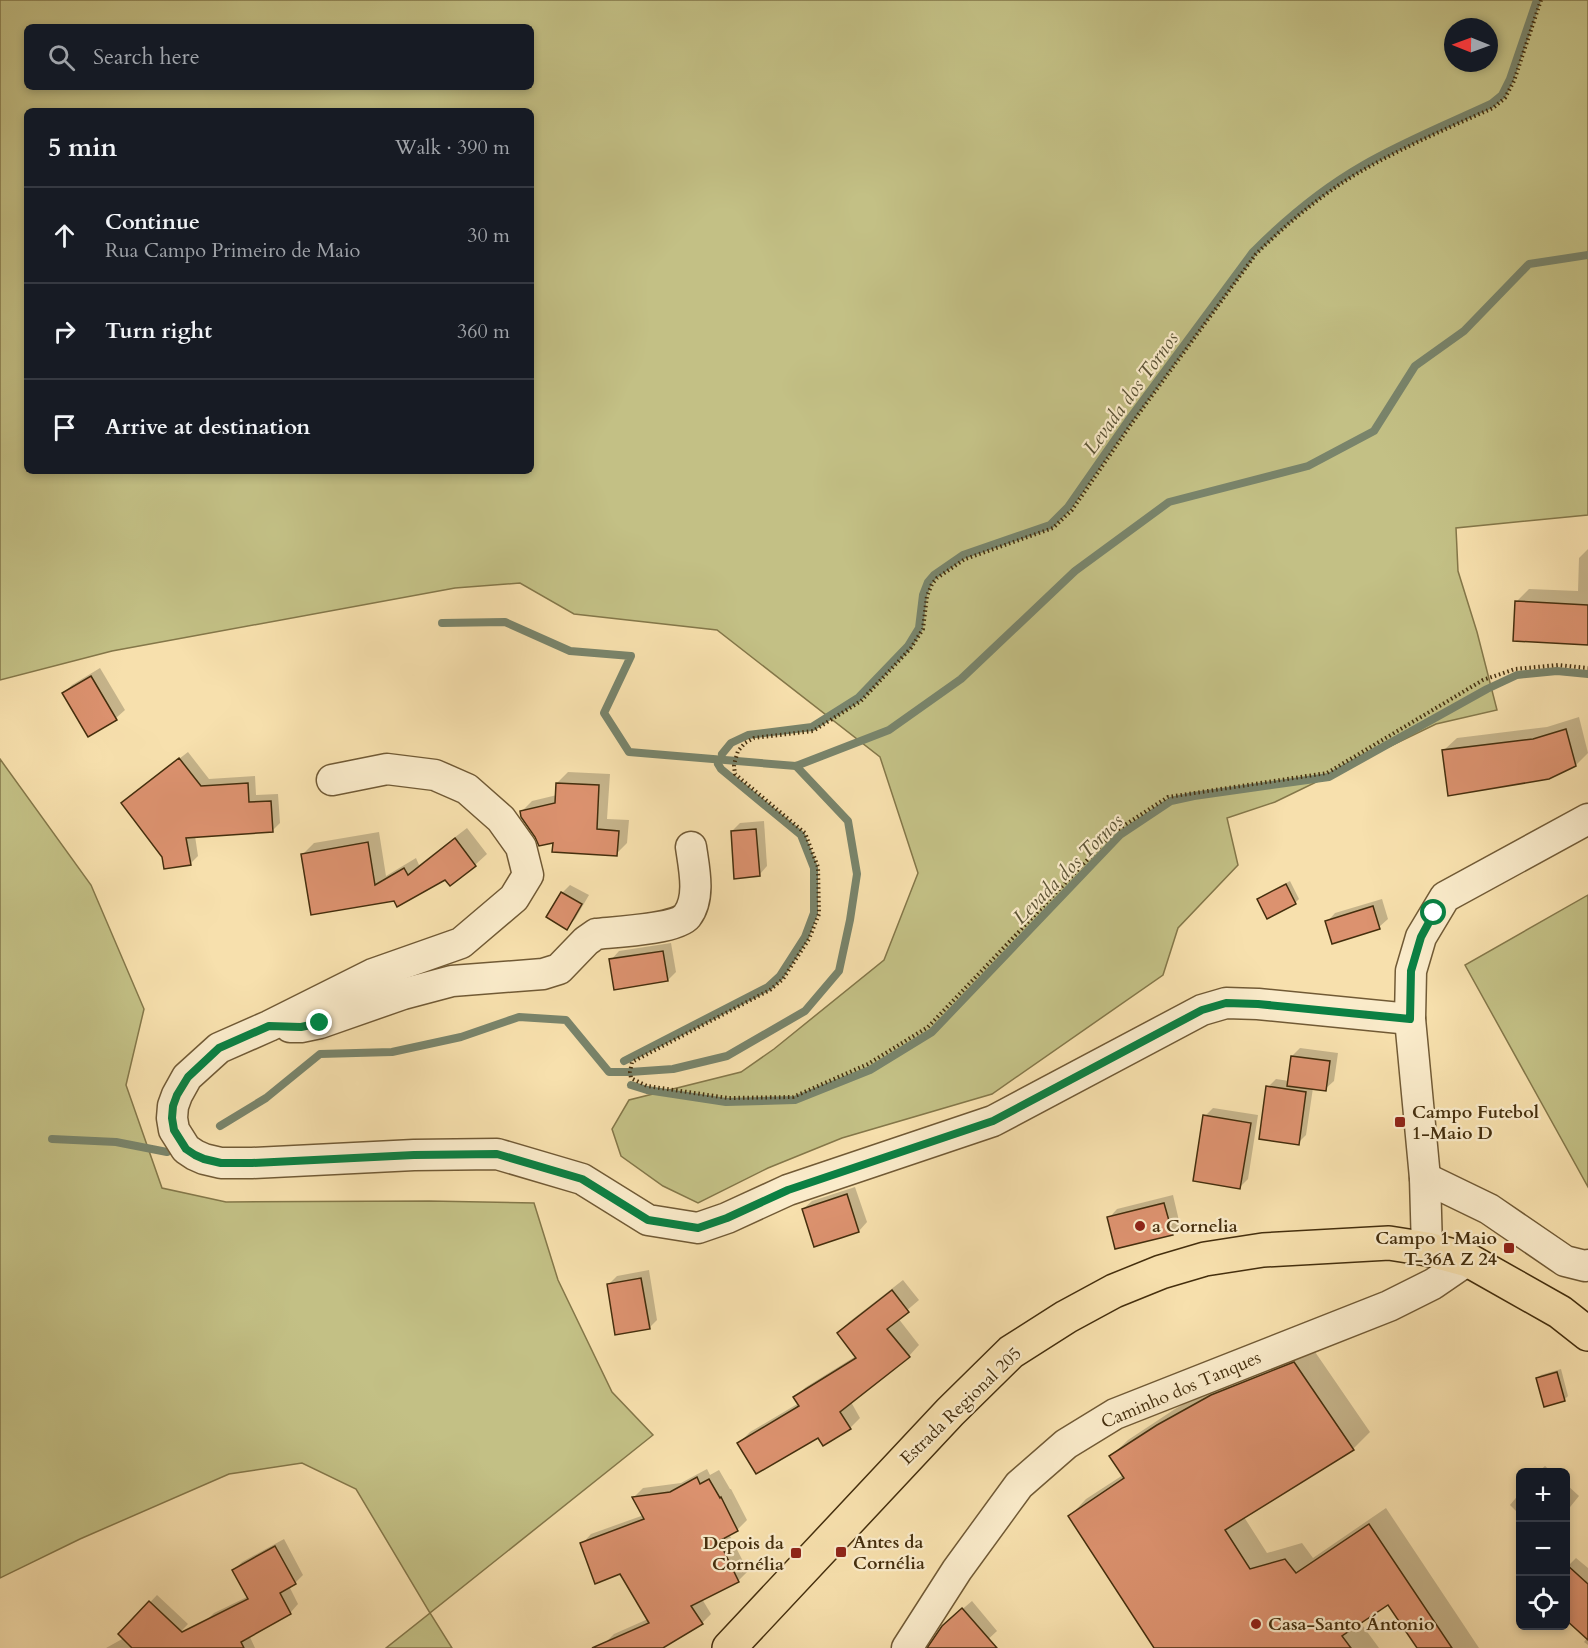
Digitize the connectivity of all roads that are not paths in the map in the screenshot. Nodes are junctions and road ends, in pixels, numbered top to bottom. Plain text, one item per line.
1 (332, 780) dead end
2 (1588, 819) edge
3 (691, 847) dead end
4 (1410, 1019) junction
5 (269, 1026) junction
6 (1425, 1178) junction
7 (1427, 1249) junction
8 (1467, 1260) junction
9 (1588, 1265) edge
10 (1588, 1334) edge
11 (729, 1648) edge
12 (907, 1648) edge

1 - 5 street
2 - 4 street
3 - 5 street
4 - 5 street
4 - 6 street
6 - 7 street
6 - 9 street
7 - 8 main road, Estrada Regional 205
7 - 11 main road, Estrada Regional 205
8 - 10 main road, Estrada Regional 205
8 - 12 street, Caminho dos Tanques

